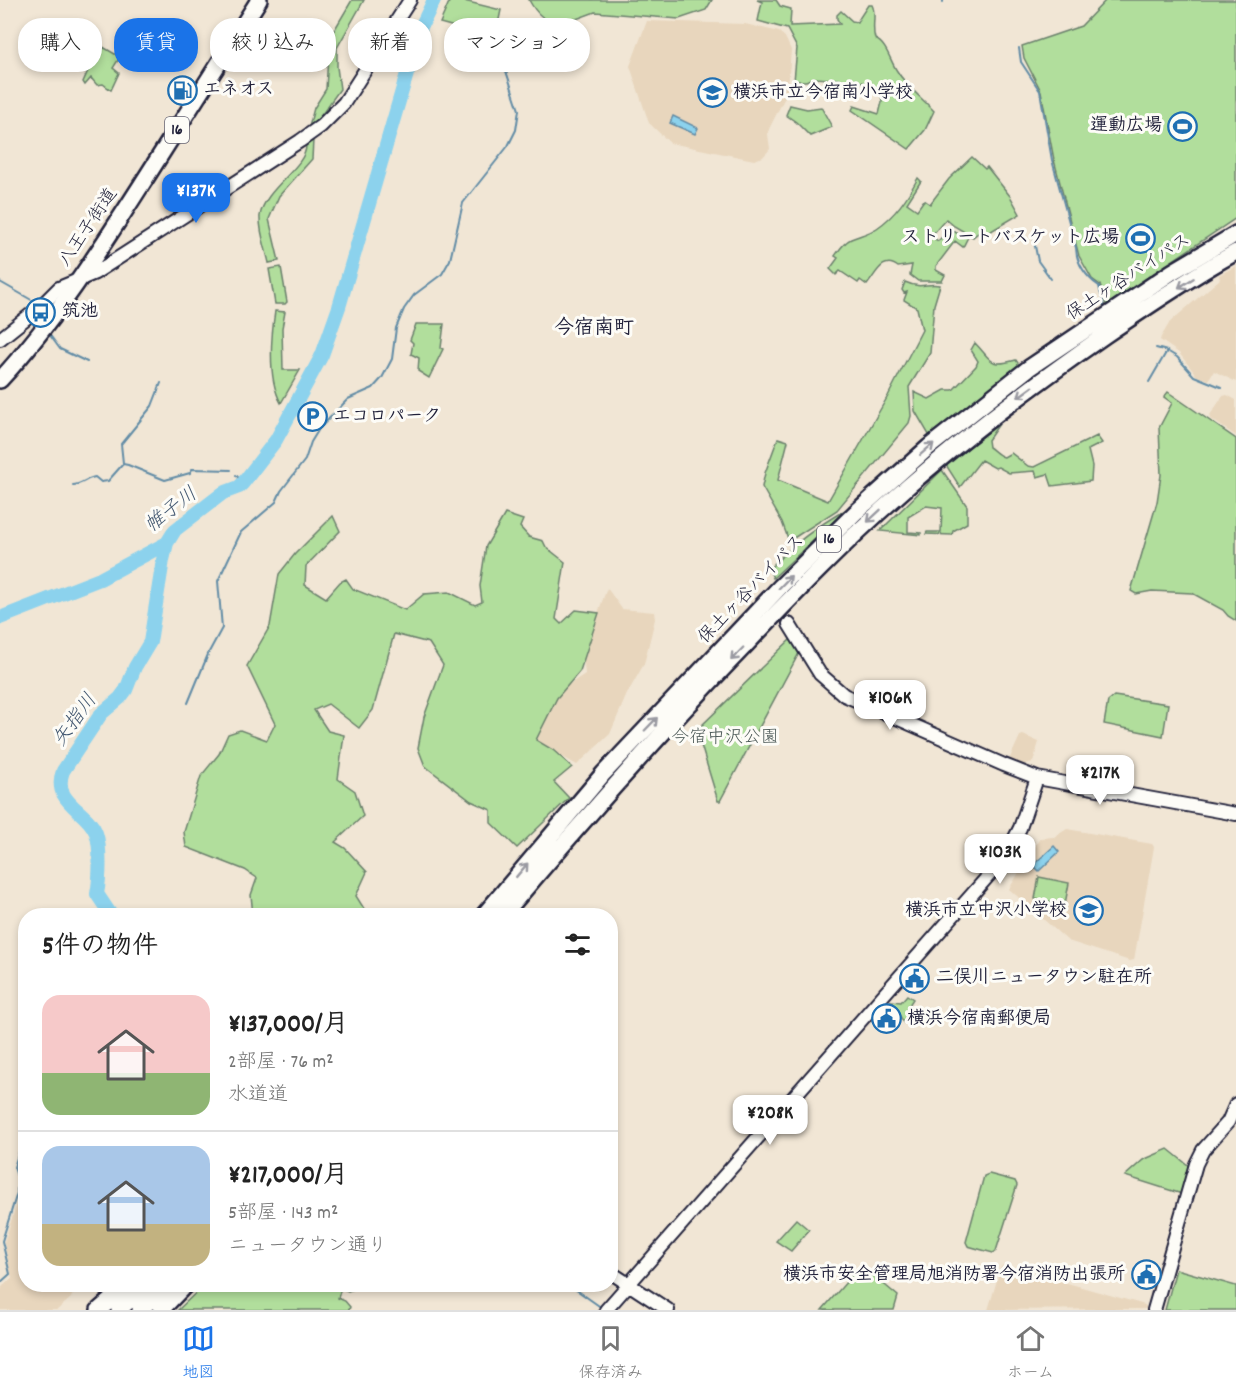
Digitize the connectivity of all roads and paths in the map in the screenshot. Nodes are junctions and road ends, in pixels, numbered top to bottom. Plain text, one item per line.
1 (259, 0) edge
2 (410, 0) edge
3 (1236, 234) edge
4 (104, 243) junction
5 (1236, 252) edge
6 (79, 279) junction
7 (59, 288) junction
8 (0, 339) edge
9 (0, 380) edge
10 (789, 624) dead end
11 (1037, 778) junction
12 (1236, 814) edge
13 (490, 908) edge
14 (509, 908) edge
15 (1236, 1104) edge
16 (618, 1277) edge
17 (630, 1285) junction
18 (120, 1292) edge
19 (138, 1292) edge
20 (159, 1292) edge
21 (178, 1292) edge
22 (99, 1310) edge
23 (119, 1310) edge
24 (140, 1310) edge
25 (161, 1310) edge
26 (606, 1310) edge
27 (668, 1310) edge
28 (1154, 1310) edge

1 - 4 highway, 八王子街道 / 16
2 - 6 street
13 -> 3 highway, 保土ヶ谷バイパス / 16
4 - 6 highway, 八王子街道 / 16
4 - 7 street
5 -> 14 highway, 保土ヶ谷バイパス / 16
6 - 7 street
6 - 9 highway, 八王子街道 / 16
7 - 8 street
10 - 11 street
11 - 12 street
11 - 17 street
15 - 28 street
16 - 17 street
17 - 26 street
17 - 27 street
18 - 22 highway
19 - 23 highway
20 - 24 highway
21 - 25 highway

